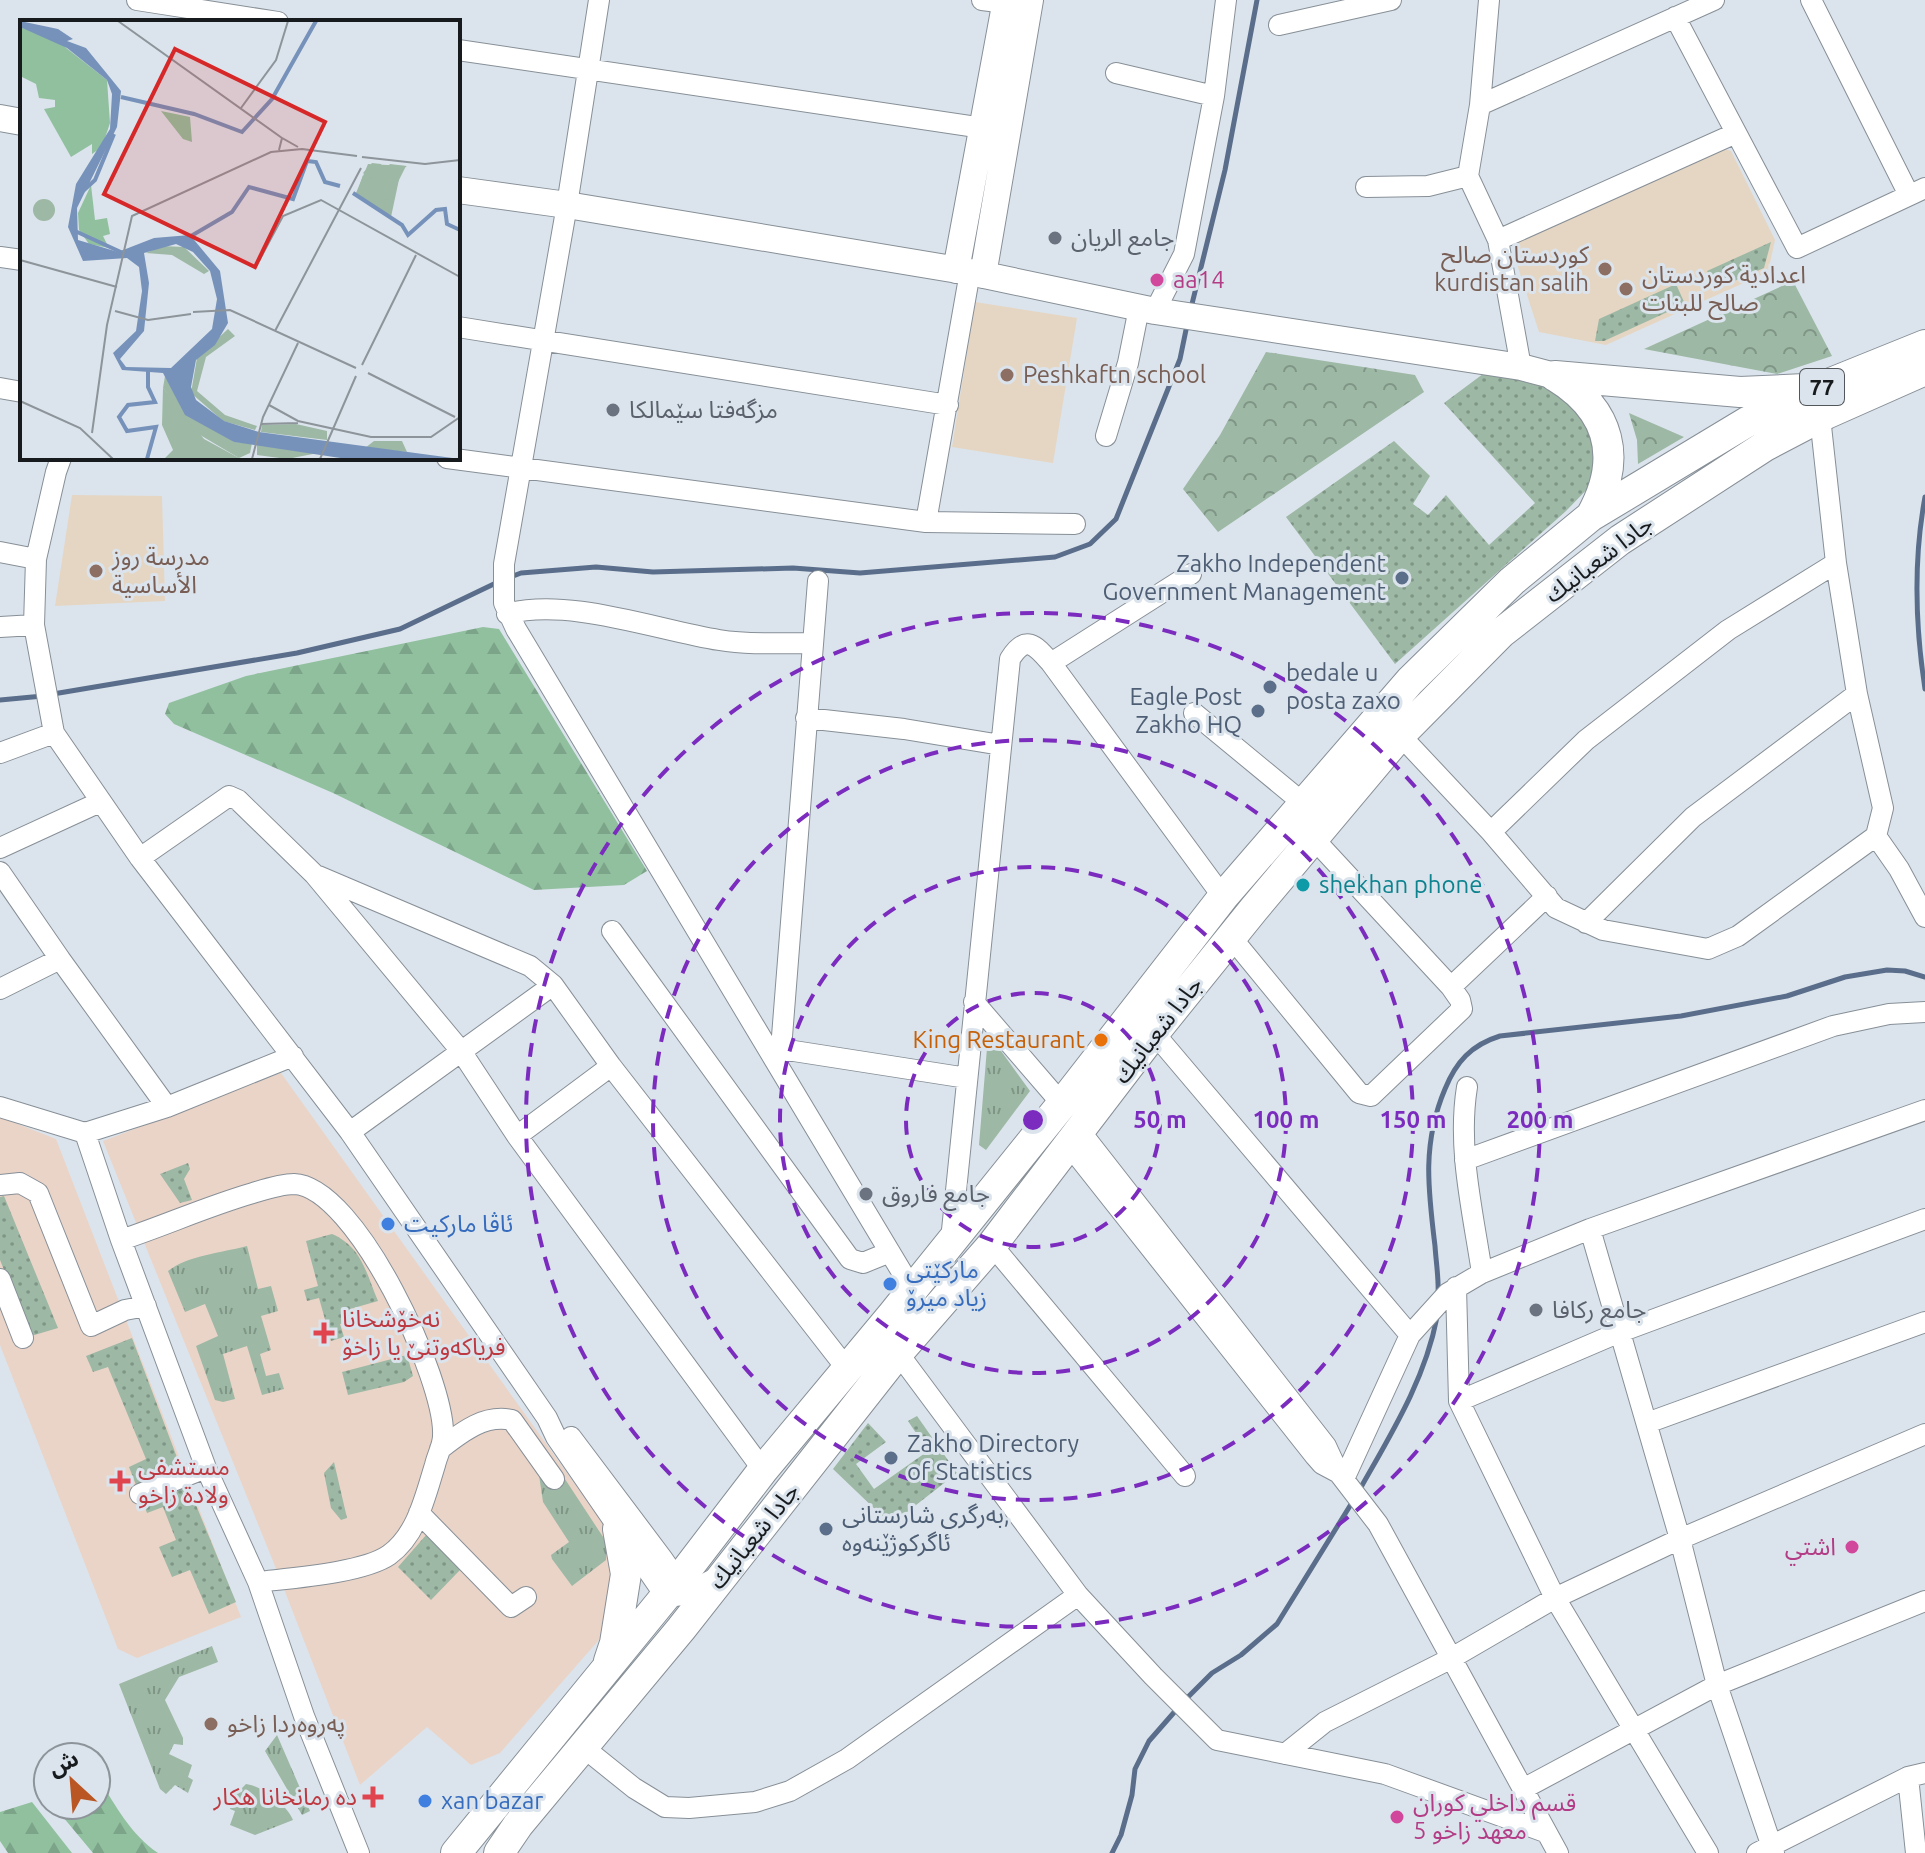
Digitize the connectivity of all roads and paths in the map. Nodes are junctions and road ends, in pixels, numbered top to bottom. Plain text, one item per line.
1 (137, 0) edge
2 (599, 0) edge
3 (1226, 0) edge
4 (1391, 0) edge
5 (1489, 0) edge
6 (1714, 0) edge
7 (1811, 0) edge
8 (1006, 1) edge
9 (181, 10) edge
10 (1675, 17) junction
11 (262, 20) edge
12 (1279, 25) dead end
13 (460, 50) edge
14 (589, 70) junction
15 (1116, 73) dead end
16 (1214, 96) junction
17 (1480, 105) junction
18 (0, 118) edge
19 (20, 122) edge
20 (983, 128) junction
21 (1734, 134) junction
22 (1468, 176) junction
23 (1366, 187) dead end
24 (460, 190) edge
25 (1917, 192) edge
26 (567, 205) junction
27 (1498, 240) junction
28 (0, 257) edge
29 (20, 260) edge
30 (970, 272) junction
31 (1152, 310) junction
32 (460, 327) edge
33 (543, 340) junction
34 (1925, 345) edge
35 (1521, 367) junction
36 (1925, 370) edge
37 (1555, 376) junction
38 (0, 388) edge
39 (20, 392) edge
40 (1818, 403) junction
41 (948, 405) junction
42 (1106, 436) dead end
43 (60, 460) edge
44 (460, 460) edge
45 (521, 469) junction
46 (1589, 518) junction
47 (926, 522) junction
48 (1075, 524) dead end
49 (0, 552) edge
50 (36, 559) junction
51 (1836, 563) junction
52 (1191, 574) dead end
53 (818, 581) dead end
54 (505, 608) junction
55 (0, 627) edge
56 (36, 632) junction
57 (811, 643) junction
58 (1051, 663) junction
59 (1857, 694) junction
60 (1194, 713) dead end
61 (806, 718) junction
62 (54, 733) junction
63 (1400, 735) junction
64 (1001, 745) junction
65 (0, 753) edge
66 (100, 802) junction
67 (1303, 803) junction
68 (1491, 832) junction
69 (1876, 836) junction
70 (1313, 838) junction
71 (0, 848) edge
72 (140, 858) junction
73 (0, 872) edge
74 (314, 874) junction
75 (1547, 896) junction
76 (1223, 897) junction
77 (1925, 917) edge
78 (1586, 923) junction
79 (612, 931) dead end
80 (1231, 937) junction
81 (60, 959) junction
82 (553, 985) junction
83 (0, 989) edge
84 (1456, 993) junction
85 (974, 1002) junction
86 (1925, 1012) edge
87 (1154, 1033) junction
88 (461, 1051) junction
89 (776, 1051) junction
90 (293, 1056) junction
91 (611, 1066) junction
92 (967, 1078) junction
93 (1467, 1087) dead end
94 (1062, 1104) junction
95 (0, 1107) edge
96 (167, 1107) junction
97 (1925, 1110) edge
98 (350, 1132) junction
99 (85, 1133) junction
100 (517, 1136) junction
101 (1074, 1138) junction
102 (1465, 1160) junction
103 (0, 1185) edge
104 (1925, 1219) edge
105 (1590, 1229) junction
106 (121, 1240) junction
107 (951, 1240) junction
108 (992, 1245) junction
109 (890, 1252) junction
110 (1482, 1273) junction
111 (0, 1279) edge
112 (912, 1289) junction
113 (1452, 1290) junction
114 (146, 1306) junction
115 (1925, 1322) edge
116 (1414, 1329) junction
117 (1620, 1332) junction
118 (23, 1338) dead end
119 (898, 1353) junction
120 (847, 1369) junction
121 (1459, 1401) junction
122 (547, 1418) junction
123 (1647, 1423) junction
124 (1925, 1434) edge
125 (440, 1449) junction
126 (206, 1468) junction
127 (763, 1470) junction
128 (1185, 1476) dead end
129 (1342, 1477) junction
130 (554, 1479) dead end
131 (140, 1494) dead end
132 (419, 1513) junction
133 (618, 1529) junction
134 (1680, 1539) junction
135 (724, 1573) junction
136 (258, 1582) junction
137 (672, 1583) junction
138 (1078, 1595) junction
139 (526, 1597) dead end
140 (1555, 1598) junction
141 (1925, 1601) edge
142 (681, 1629) junction
143 (1450, 1659) junction
144 (605, 1671) junction
145 (1717, 1685) junction
146 (1635, 1730) junction
147 (583, 1747) junction
148 (1285, 1754) junction
149 (1916, 1775) edge
150 (1523, 1789) junction
151 (1545, 1832) junction
152 (1768, 1850) edge
153 (359, 1853) edge
154 (456, 1853) edge
155 (499, 1853) edge
156 (1558, 1853) edge
157 (1708, 1853) edge
158 (1916, 1853) edge

1 - 9 street
2 - 14 street
3 - 16 street
4 - 12 street
5 - 17 street
6 - 10 street
7 - 25 street
8 - 20 main road
8 - 30 main road
9 - 11 street
10 - 17 street
10 - 21 street
13 - 14 street
14 - 20 street
14 - 26 street
15 - 16 street
16 - 31 street
17 - 22 street
18 - 19 main road
20 - 30 main road
21 - 25 street
21 - 27 street
22 - 23 street
22 - 27 street
24 - 26 main road
26 - 30 main road
26 - 33 street
27 - 35 street
28 - 29 street
30 - 31 main road
30 - 41 street
31 - 35 main road
31 - 42 street
32 - 33 street
33 - 41 street
33 - 45 street
34 - 40 highway, 77
35 - 37 main road
36 - 40 highway, 77
37 - 40 highway
37 - 46 highway
38 - 39 street
40 - 46 highway, 77
40 - 51 street
40 - 63 highway, جادا شعبانيك / 77
41 - 47 street
43 - 50 street
44 - 45 street
45 - 47 street
45 - 54 street
46 - 67 highway, جادا شعبانيك / 77
47 - 48 street
49 - 50 street
50 - 56 street
51 - 59 street
51 - 68 street
52 - 58 street
53 - 57 street
54 - 57 street
54 - 89 street
55 - 56 street
56 - 62 street
57 - 61 street
58 - 64 street
58 - 76 street
59 - 69 street
59 - 78 street
60 - 67 street
61 - 64 street
61 - 89 street
62 - 65 street
62 - 66 street
63 - 68 street
63 - 70 highway, جادا شعبانيك / 77
64 - 85 street
66 - 71 street
66 - 72 street
67 - 76 highway, جادا شعبانيك / 77
68 - 75 street
69 - 77 street
69 - 78 street
70 - 80 highway, جادا شعبانيك / 77
70 - 84 street
72 - 74 street
72 - 90 street
73 - 81 street
74 - 82 street
74 - 88 street
75 - 78 street
75 - 84 street
76 - 94 highway, جادا شعبانيك / 77
79 - 109 street
80 - 84 street
80 - 87 highway, جادا شعبانيك / 77
81 - 83 street
81 - 96 street
82 - 88 street
82 - 91 street
85 - 92 street
85 - 94 street
86 - 102 street
87 - 101 highway, جادا شعبانيك / 77
87 - 116 street
88 - 98 street
88 - 100 street
89 - 92 street
89 - 109 street
90 - 96 street
90 - 98 street
91 - 100 street
91 - 120 street
92 - 107 street
93 - 102 street
94 - 107 highway, جادا شعبانيك / 77
95 - 99 street
96 - 99 street
97 - 105 street
98 - 122 street
99 - 106 street
100 - 127 street
101 - 108 highway, جادا شعبانيك / 77
101 - 129 street
102 - 110 street
103 - 114 street
104 - 117 street
105 - 110 street
105 - 117 street
106 - 114 street
106 - 125 street
107 - 112 highway, جادا شعبانيك / 77
108 - 119 highway, جادا شعبانيك / 77
108 - 128 street
109 - 112 street
110 - 113 street
111 - 118 street
112 - 120 highway, جادا شعبانيك / 77
113 - 116 street
113 - 121 street
114 - 126 street
115 - 123 street
116 - 129 street
117 - 121 street
117 - 123 street
119 - 135 highway, جادا شعبانيك / 77
119 - 138 street
120 - 127 highway, جادا شعبانيك / 77
121 - 140 street
122 - 133 street
122 - 137 street
123 - 134 street
124 - 134 street
125 - 130 street
125 - 132 street
126 - 131 street
126 - 136 street
127 - 137 highway, جادا شعبانيك / 77
129 - 143 street
132 - 136 street
132 - 139 street
133 - 137 street
133 - 144 highway
134 - 140 street
134 - 145 street
135 - 137 street
135 - 142 highway, جادا شعبانيك / 77
136 - 153 street
137 - 142 street
137 - 144 highway, جادا شعبانيك / 77
138 - 147 street
138 - 148 street
140 - 143 street
140 - 146 street
141 - 145 street
142 - 147 highway, جادا شعبانيك / 77
143 - 148 street
143 - 150 street
144 - 154 highway, جادا شعبانيك / 77
145 - 146 street
145 - 152 street
146 - 150 street
146 - 157 street
147 - 155 highway, جادا شعبانيك / 77
148 - 151 street
149 - 152 street
149 - 158 street
150 - 151 street
151 - 156 street

